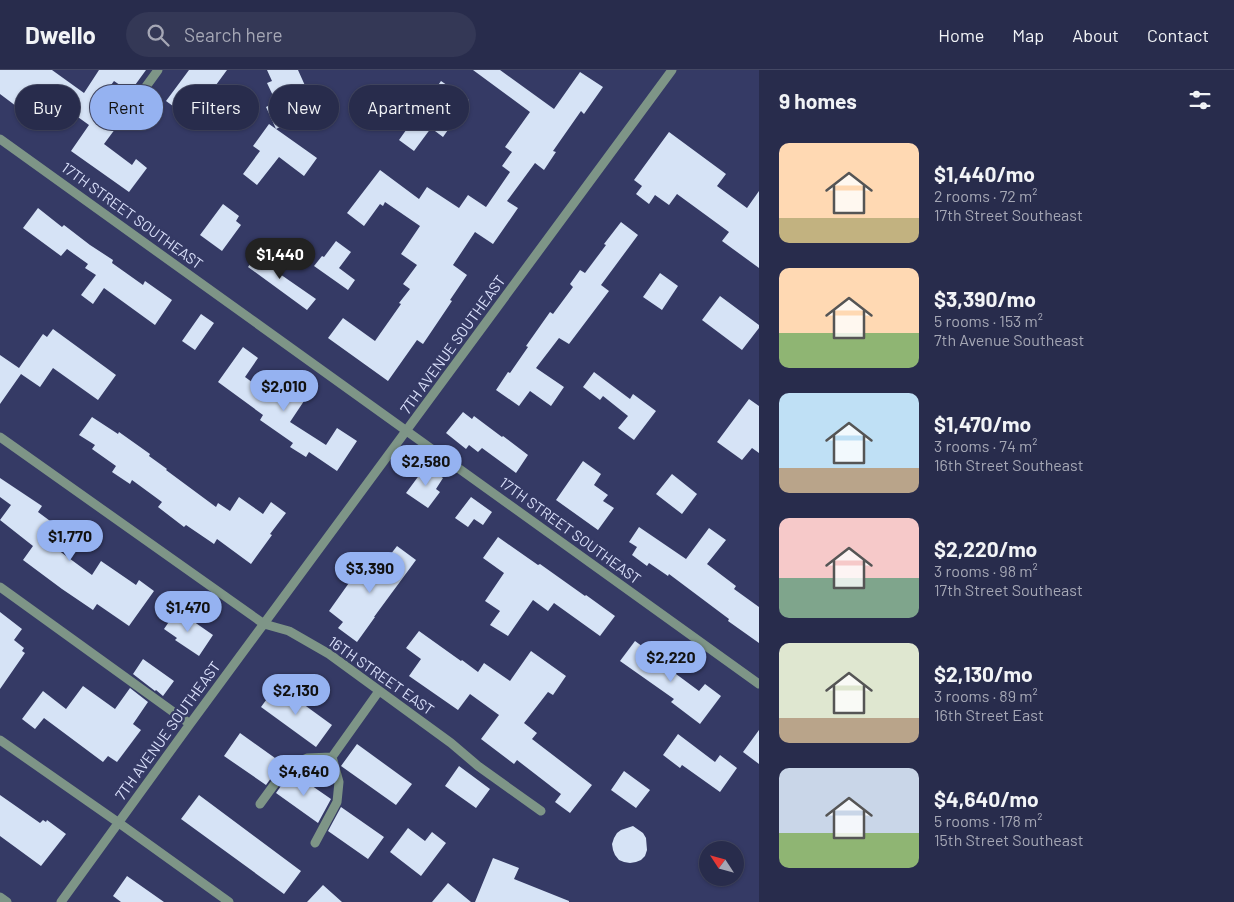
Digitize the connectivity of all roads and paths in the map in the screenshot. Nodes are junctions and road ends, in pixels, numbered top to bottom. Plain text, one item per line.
1 (158, 70) edge
2 (672, 70) edge
3 (147, 85) edge
4 (0, 139) edge
5 (406, 430) junction
6 (0, 437) edge
7 (0, 587) edge
8 (264, 624) junction
9 (759, 684) edge
10 (379, 690) junction
11 (190, 724) junction
12 (0, 740) edge
13 (332, 757) junction
14 (260, 804) dead end
15 (541, 811) dead end
16 (119, 823) junction
17 (315, 843) dead end
18 (0, 897) edge
19 (7, 902) edge
20 (61, 902) edge
21 (229, 902) edge

1 - 3 street
2 - 5 street, 7TH AVENUE SOUTHEAST
4 - 5 street, 17TH STREET SOUTHEAST
5 - 8 street, 7TH AVENUE SOUTHEAST
5 - 9 street, 17TH STREET SOUTHEAST
6 - 8 street, 16TH STREET EAST
7 - 11 street
8 - 10 street, 16TH STREET EAST
8 - 11 street, 7TH AVENUE SOUTHEAST
10 - 13 street
10 - 15 street, 16TH STREET EAST
11 - 16 street, 7TH AVENUE SOUTHEAST
12 - 16 street
13 - 14 street
13 - 17 street
16 - 20 street, 7TH AVENUE SOUTHEAST
16 - 21 street
18 - 19 street

